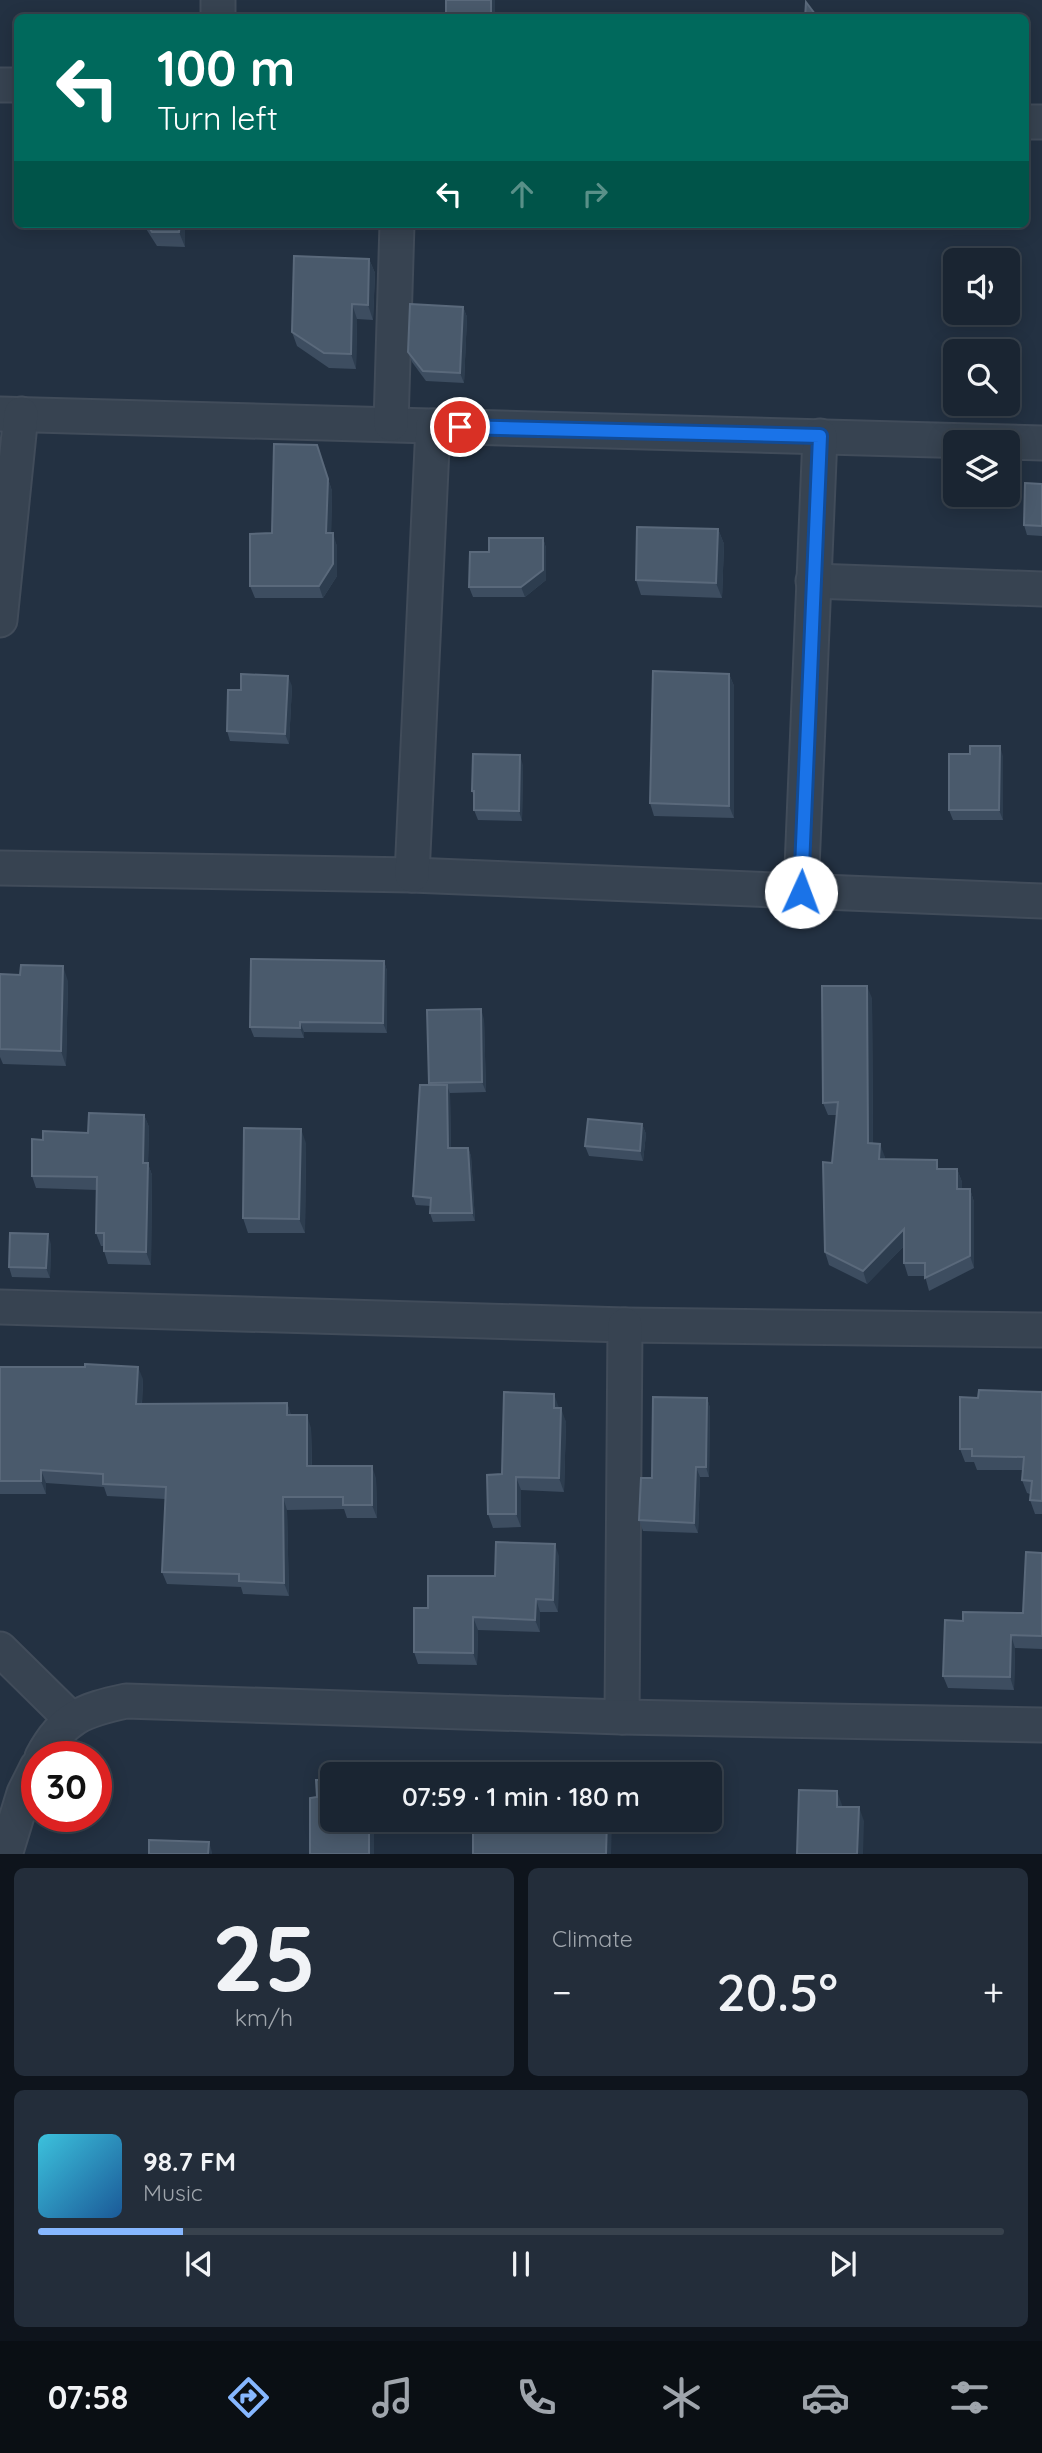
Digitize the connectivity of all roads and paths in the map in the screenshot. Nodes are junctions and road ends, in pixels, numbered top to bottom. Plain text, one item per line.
1 (397, 228) edge
2 (10, 414) edge
3 (391, 424) junction
4 (433, 426) junction
5 (820, 436) junction
6 (1042, 443) edge
7 (813, 581) junction
8 (1042, 589) edge
9 (0, 620) edge
10 (0, 868) edge
11 (412, 875) junction
12 (801, 892) junction
13 (1042, 901) edge
14 (0, 1307) edge
15 (625, 1325) junction
16 (1042, 1330) edge
17 (0, 1649) edge
18 (622, 1717) junction
19 (70, 1718) junction
20 (1042, 1725) edge
21 (53, 1741) edge
22 (21, 1803) edge
23 (5, 1854) edge

1 - 3 street
2 - 3 street
2 - 9 street
3 - 4 street
4 - 5 street
4 - 11 street
5 - 6 street
5 - 7 street
7 - 8 street
7 - 12 street
10 - 11 street
11 - 12 street
12 - 13 street
14 - 15 street
15 - 16 street
15 - 18 street
17 - 19 street
18 - 19 street
18 - 20 street
19 - 21 street
22 - 23 street

